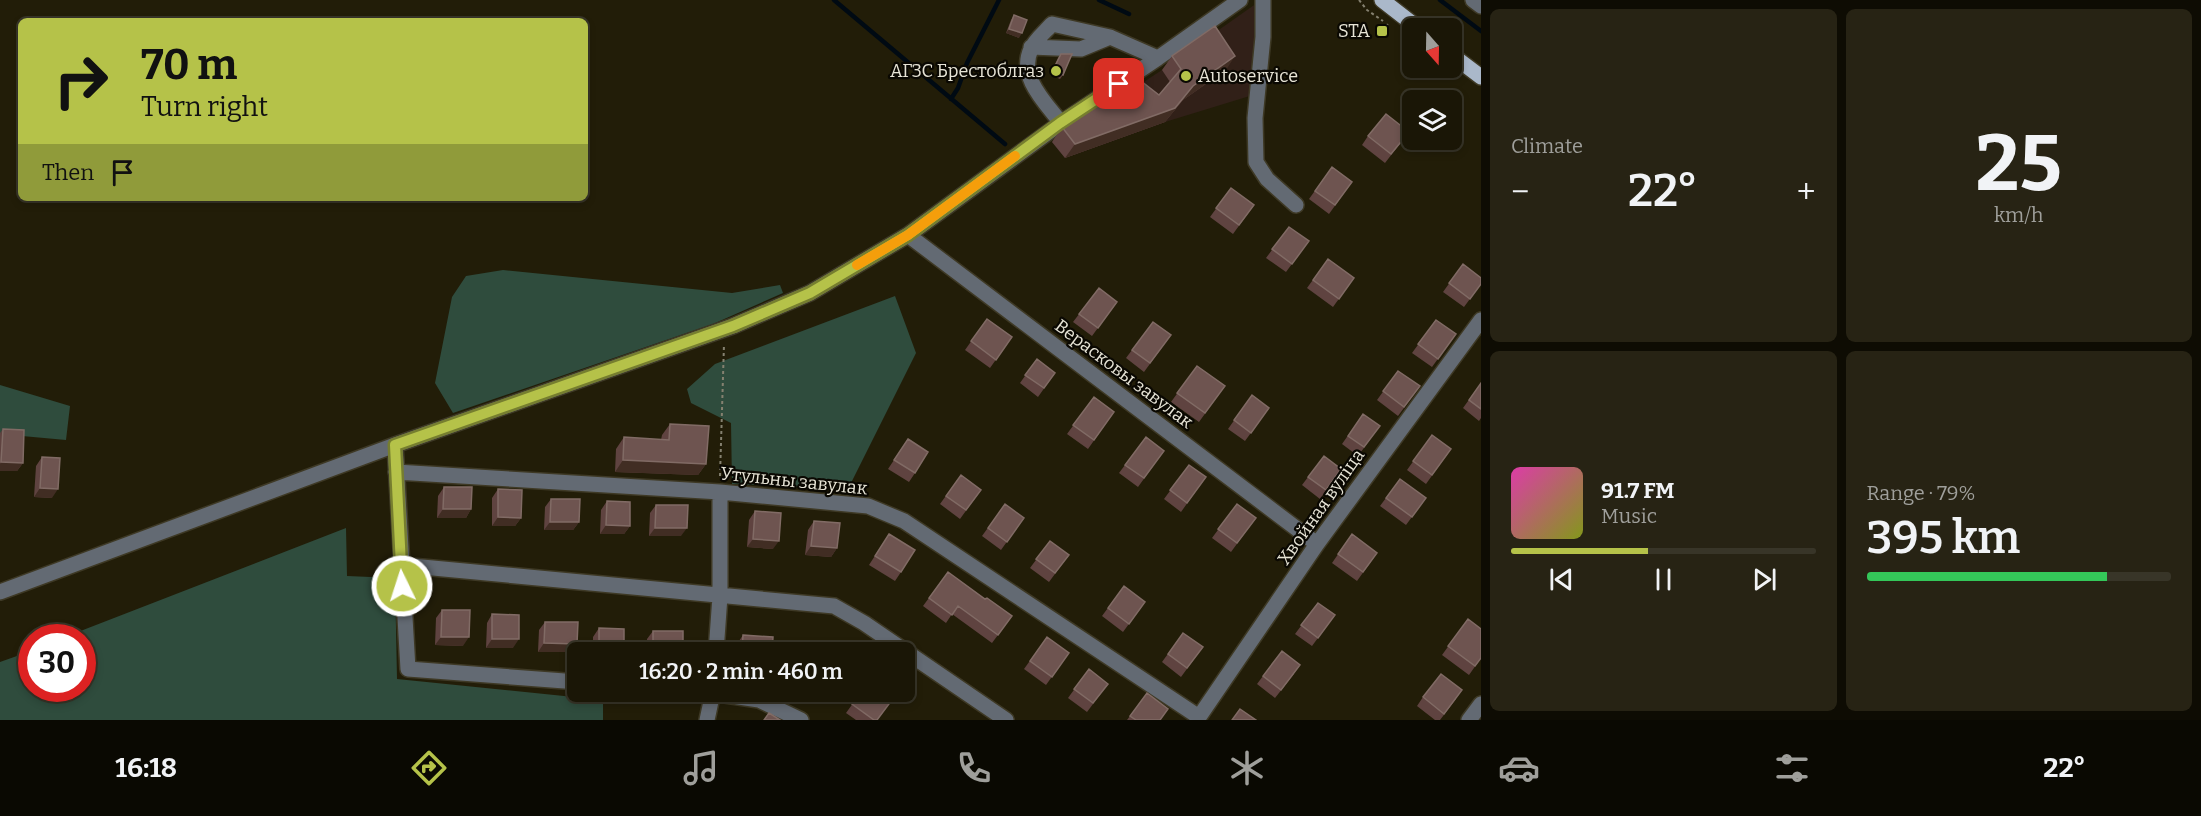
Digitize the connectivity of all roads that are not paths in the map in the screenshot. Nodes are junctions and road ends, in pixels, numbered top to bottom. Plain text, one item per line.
1 (1240, 0) edge
2 (1263, 0) edge
3 (1382, 0) edge
4 (1473, 0) edge
5 (1481, 6) edge
6 (1405, 18) edge
7 (1110, 37) junction
8 (1031, 47) junction
9 (1158, 58) junction
10 (1462, 63) edge
11 (1481, 77) edge
12 (1060, 123) junction
13 (1296, 205) dead end
14 (908, 235) junction
15 (1481, 320) edge
16 (395, 445) junction
17 (396, 472) junction
18 (720, 492) junction
19 (1317, 544) junction
20 (401, 565) junction
21 (0, 592) edge
22 (720, 596) junction
23 (717, 642) edge
24 (567, 681) edge
25 (711, 702) edge
26 (763, 702) edge
27 (1481, 704) edge
28 (1198, 719) edge
29 (707, 720) edge
30 (801, 720) edge
31 (1006, 720) edge
32 (1469, 720) edge

1 - 9 street
2 - 13 street
3 - 6 main road
4 - 5 street
7 - 8 street
7 - 8 street
7 - 9 street
8 - 12 street
9 - 12 street
10 - 11 main road
12 - 14 street
14 - 16 street
14 - 19 street, Верасковы завулак
15 - 19 street, Хвойная вуліца
16 - 17 street
16 - 21 street
17 - 18 street, Утульны завулак
17 - 20 street
18 - 22 street
18 - 28 street, Утульны завулак
19 - 28 street, Хвойная вуліца
20 - 22 street
20 - 24 street
22 - 23 street
22 - 31 street
25 - 29 street
26 - 30 street
27 - 32 street

